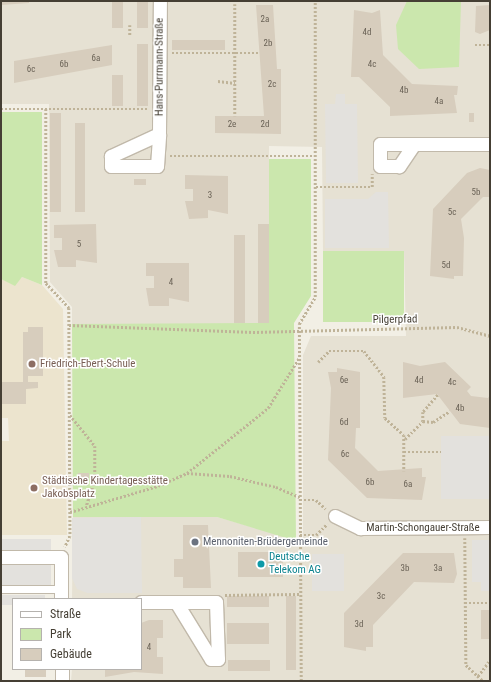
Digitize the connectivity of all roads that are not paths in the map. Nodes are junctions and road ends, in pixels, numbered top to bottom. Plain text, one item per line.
1 (160, 1) edge
2 (159, 134) junction
3 (414, 144) dead end
4 (490, 144) edge
5 (335, 516) road end
6 (490, 528) edge
7 (1, 557) edge
8 (1, 589) edge
9 (61, 594) edge
10 (142, 602) edge
11 (176, 602) junction
12 (62, 670) edge
13 (62, 681) edge

1 - 2 street, Hans-Purrmann-Straße
2 - 2 street, Hans-Purrmann-Straße
3 - 4 street
5 - 6 street, Martin-Schongauer-Straße
7 - 9 street
8 - 9 lane
10 - 11 street
11 - 11 street
12 - 13 street

